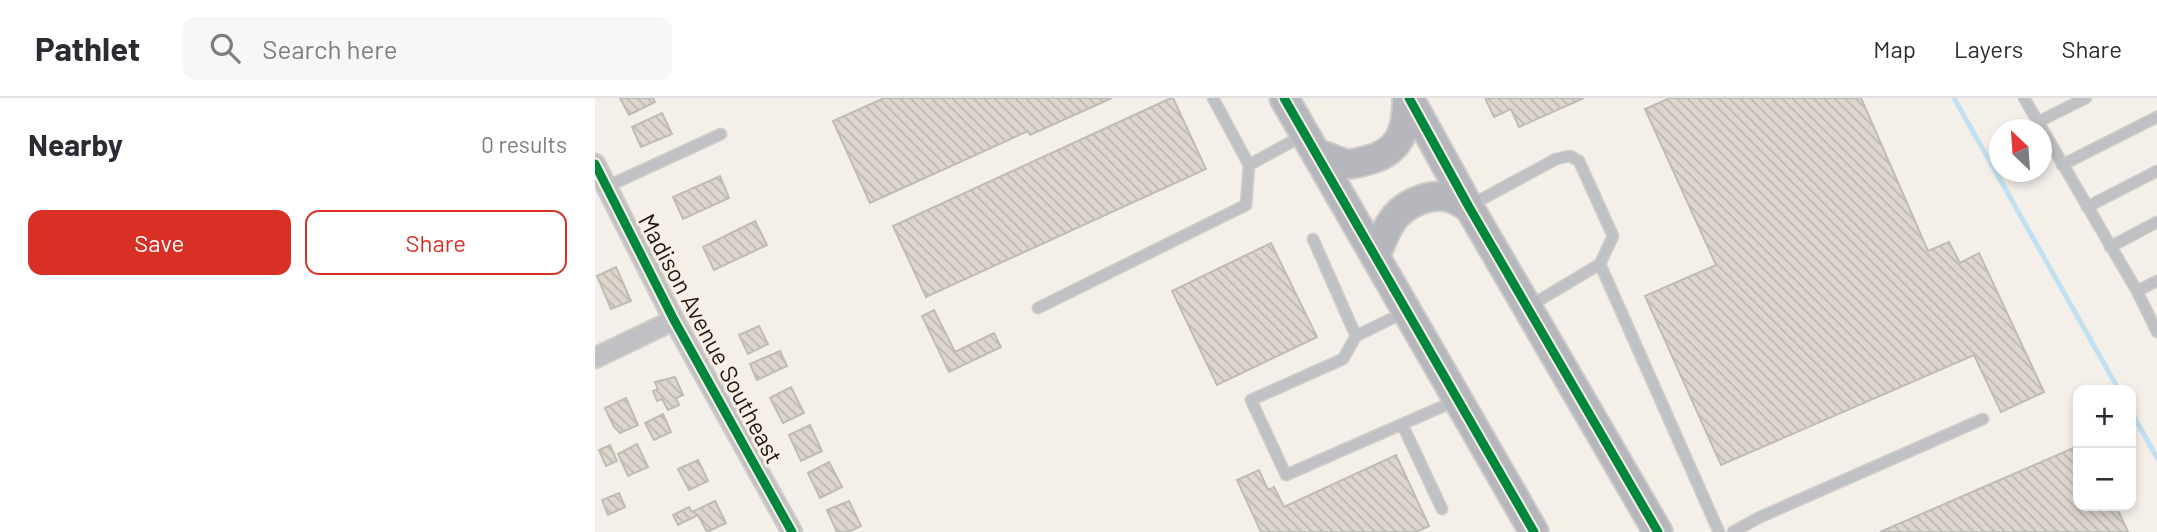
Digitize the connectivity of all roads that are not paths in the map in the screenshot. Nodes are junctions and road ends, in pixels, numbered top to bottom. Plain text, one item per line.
1 (1213, 98) edge
2 (1284, 98) edge
3 (1408, 98) edge
4 (2024, 98) edge
5 (2086, 98) edge
6 (2157, 117) edge
7 (2036, 119) edge
8 (2044, 119) edge
9 (722, 134) dead end
10 (1311, 144) junction
11 (2052, 147) edge
12 (595, 164) edge
13 (1249, 165) junction
14 (2062, 165) junction
15 (2157, 171) edge
16 (607, 187) junction
17 (1469, 207) junction
18 (2087, 207) junction
19 (2157, 222) edge
20 (1313, 239) dead end
21 (2110, 247) junction
22 (1375, 255) junction
23 (1600, 264) junction
24 (2157, 281) edge
25 (2137, 291) junction
26 (1527, 307) junction
27 (1038, 308) dead end
28 (1407, 311) junction
29 (674, 320) junction
30 (2157, 332) edge
31 (1356, 336) junction
32 (595, 358) edge
33 (1459, 400) junction
34 (1983, 419) dead end
35 (1402, 424) junction
36 (1442, 509) dead end
37 (1651, 524) edge
38 (792, 532) edge
39 (1534, 532) edge
40 (1719, 532) edge
41 (1733, 532) edge

1 - 13 lane
2 - 10 street
3 - 10 street
3 - 17 street
4 - 7 lane
5 - 8 lane
6 - 14 lane
9 - 16 lane
10 - 13 lane
10 - 22 street
11 - 14 lane
12 - 16 street, Madison Avenue Southeast
13 - 27 lane
14 - 18 lane
15 - 18 lane
16 - 29 street, Madison Avenue Southeast
17 - 22 street
17 - 23 lane
17 - 26 street
18 - 21 lane
19 - 21 lane
20 - 31 lane
21 - 25 lane
22 - 28 street
23 - 26 lane
23 - 40 lane
24 - 25 lane
25 - 30 lane
26 - 37 street
28 - 31 lane
28 - 33 street
29 - 32 street
29 - 38 street, Madison Avenue Southeast
31 - 35 lane
33 - 35 lane
33 - 39 street
34 - 41 lane
35 - 36 lane

